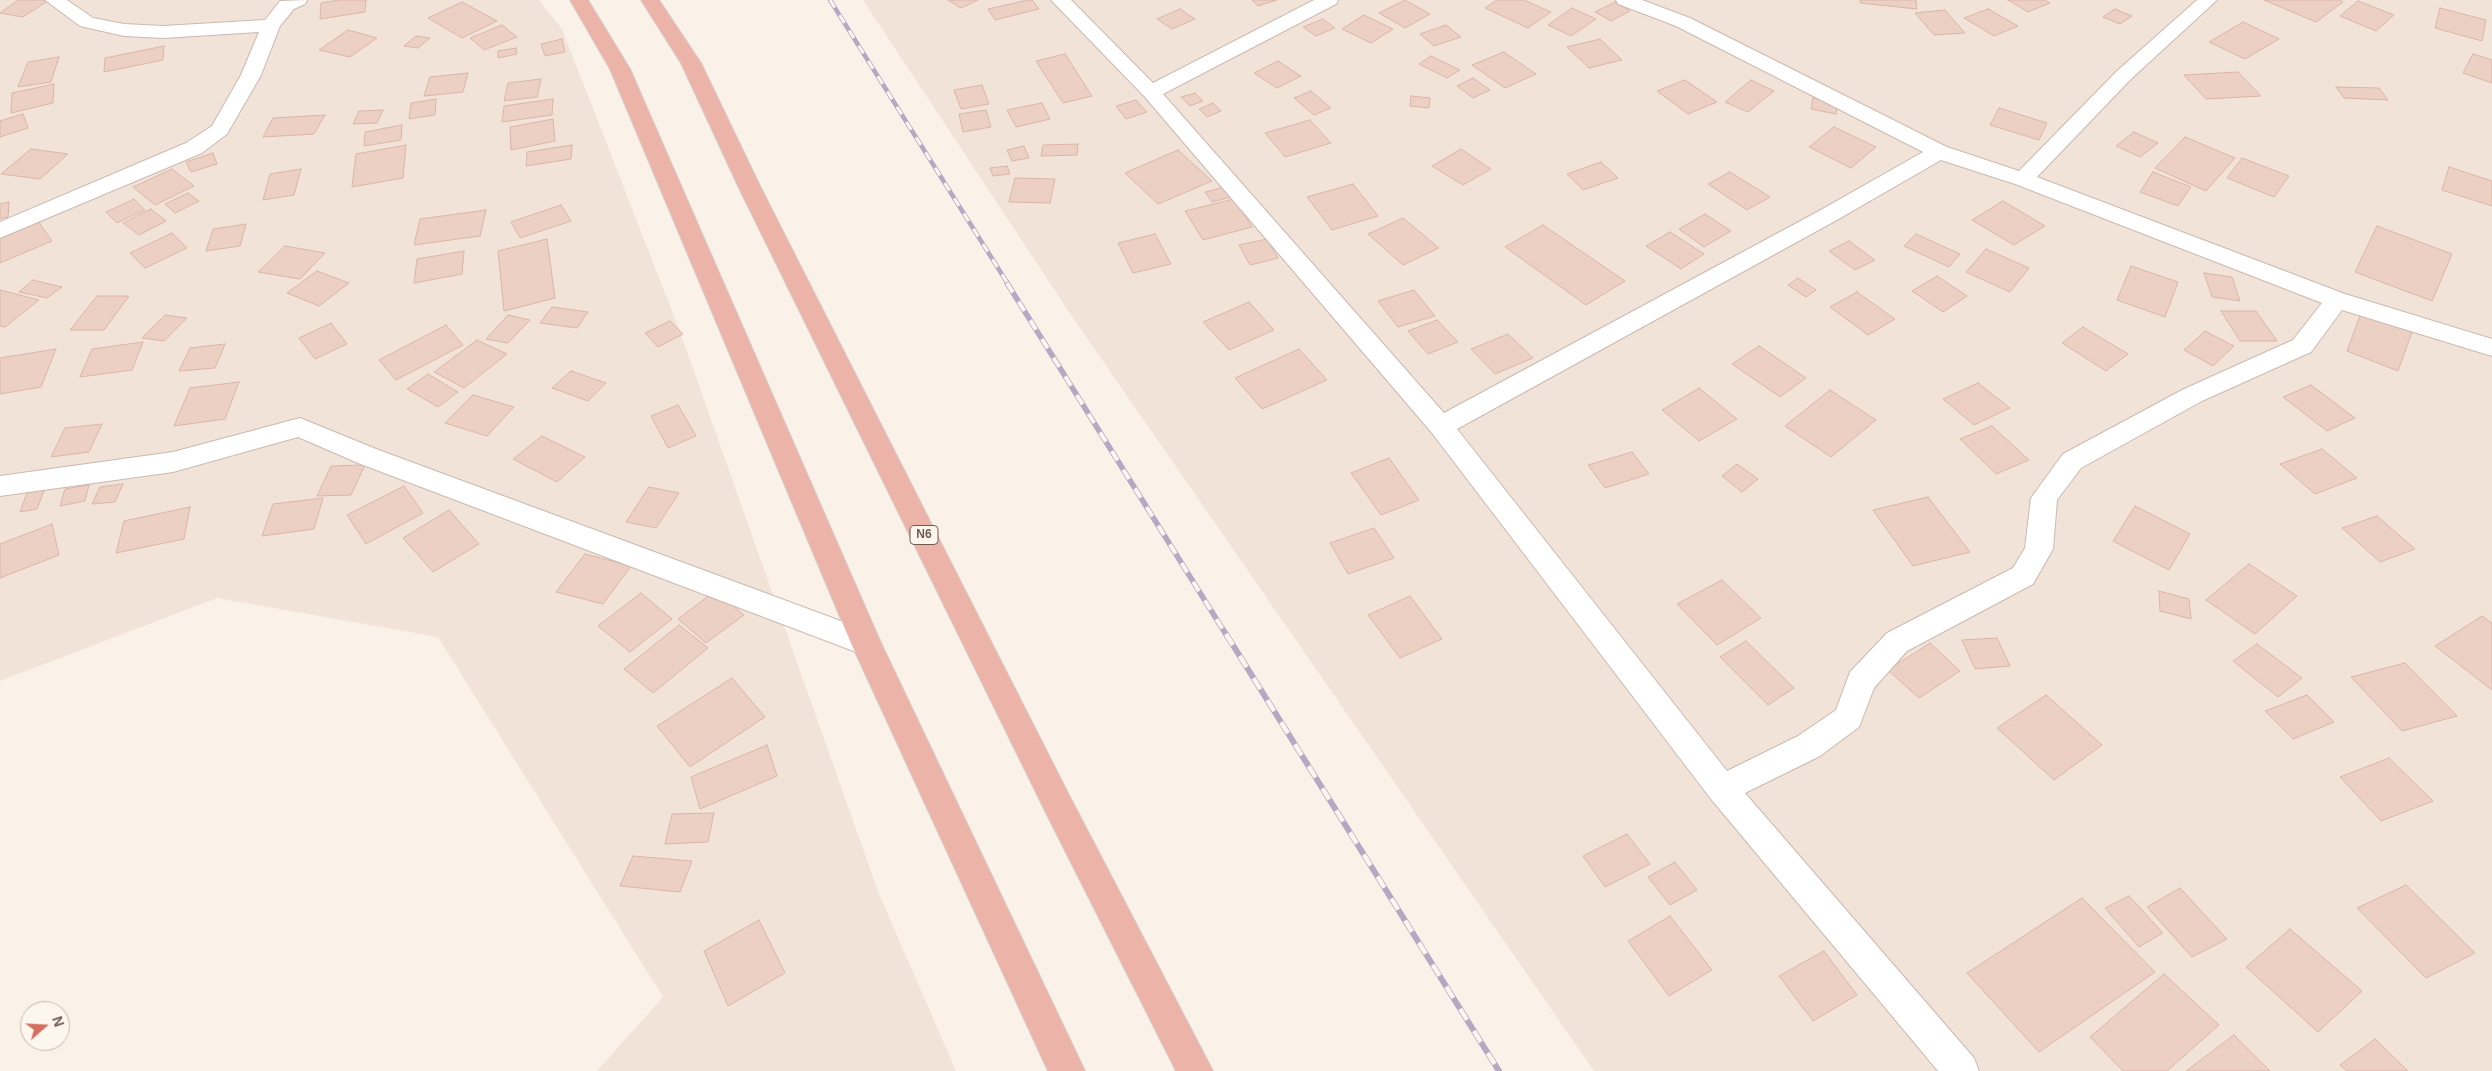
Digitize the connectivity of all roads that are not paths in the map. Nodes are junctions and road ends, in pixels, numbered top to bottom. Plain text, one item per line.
1 (54, 0) edge
2 (298, 0) edge
3 (579, 0) edge
4 (650, 0) edge
5 (1060, 0) edge
6 (1329, 0) edge
7 (1625, 0) edge
8 (2208, 0) edge
9 (271, 25) junction
10 (1150, 92) junction
11 (1939, 152) junction
12 (2024, 179) junction
13 (0, 231) edge
14 (2337, 300) junction
15 (2492, 348) edge
16 (1441, 426) junction
17 (0, 486) edge
18 (866, 643) junction
19 (1722, 789) junction
20 (1067, 1071) edge
21 (1195, 1071) edge
22 (1961, 1071) edge

1 - 9 street
2 - 9 street
3 - 18 highway
4 - 21 highway, N6
5 - 10 street
6 - 10 street
7 - 11 street
8 - 12 street
9 - 13 street
10 - 16 street
11 - 12 street
11 - 16 street
12 - 14 street
14 - 15 street
14 - 19 street
16 - 19 street
17 - 18 street
18 - 20 highway
19 - 22 street

